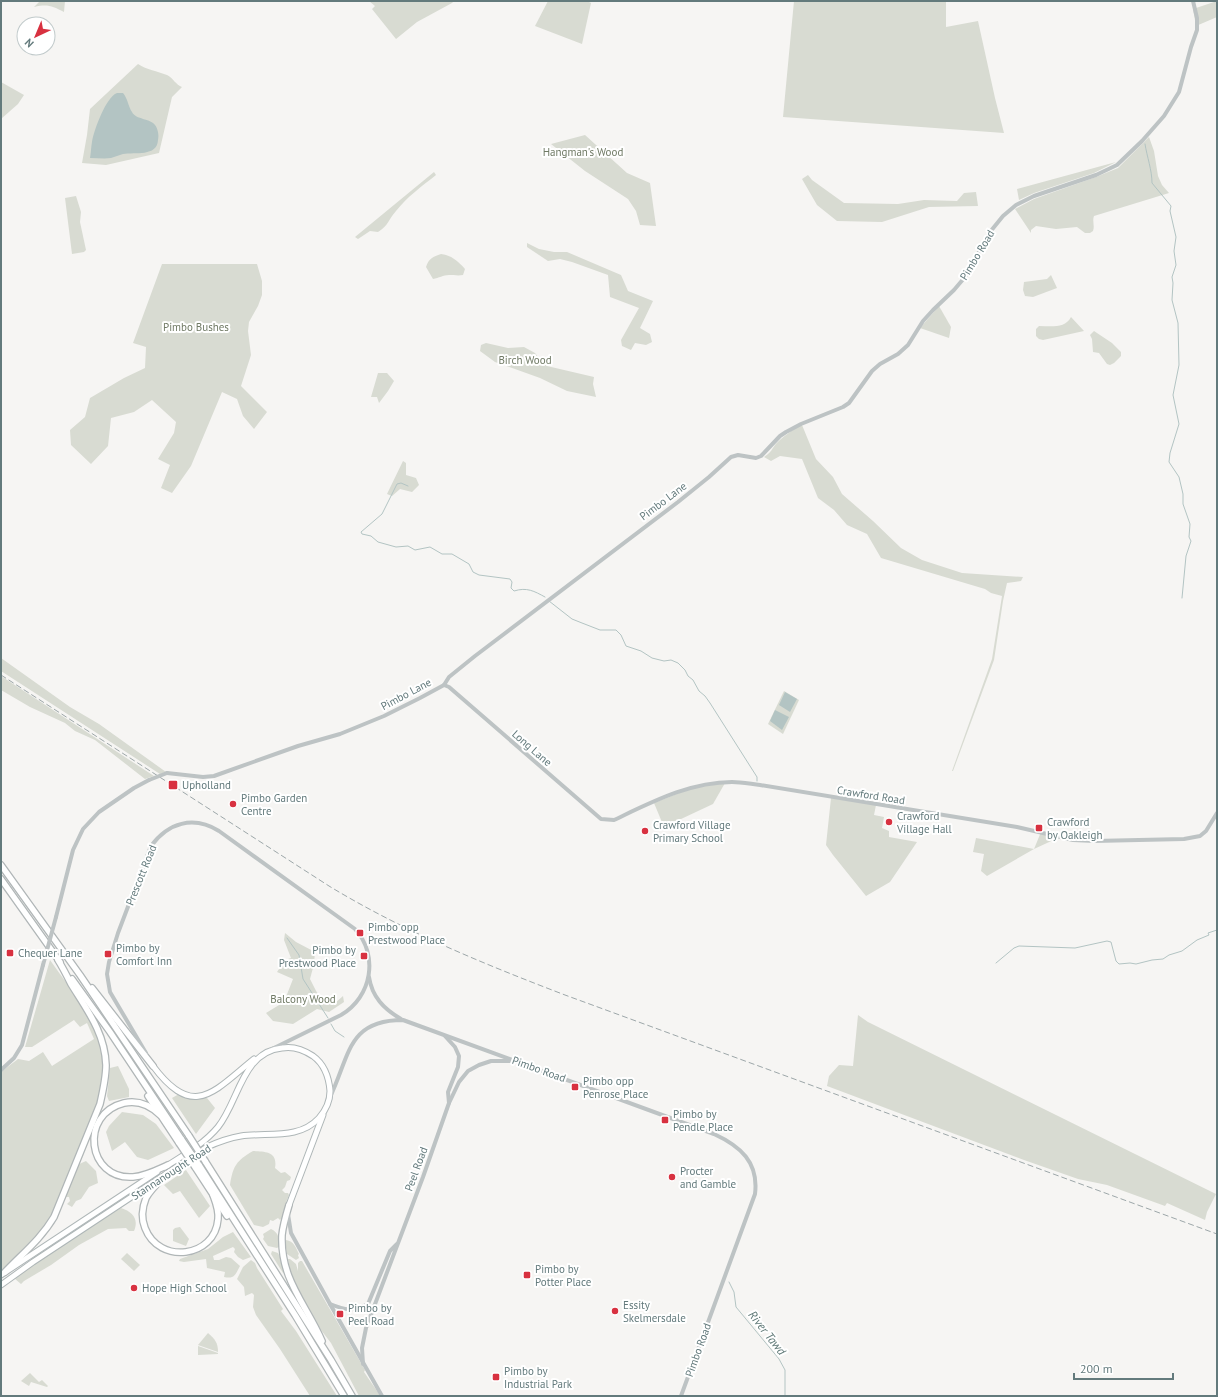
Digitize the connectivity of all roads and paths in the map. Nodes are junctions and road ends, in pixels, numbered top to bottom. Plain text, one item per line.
1 (1193, 1) edge
2 (751, 457) joint
3 (444, 685) junction
4 (1217, 813) edge
5 (611, 820) joint
6 (1, 865) edge
7 (1, 879) edge
8 (58, 960) junction
9 (80, 975) junction
10 (369, 977) junction
11 (404, 1020) junction
12 (443, 1034) junction
13 (268, 1051) junction
14 (124, 1054) junction
15 (258, 1057) junction
16 (517, 1061) junction
17 (153, 1066) junction
18 (1, 1070) edge
19 (329, 1099) junction
20 (449, 1103) junction
21 (324, 1112) junction
22 (160, 1115) junction
23 (181, 1141) junction
24 (168, 1165) junction
25 (197, 1166) junction
26 (166, 1175) junction
27 (213, 1195) junction
28 (289, 1205) junction
29 (399, 1241) junction
30 (253, 1250) junction
31 (3, 1274) edge
32 (1, 1285) edge
33 (330, 1304) junction
34 (331, 1360) junction
35 (363, 1364) junction
36 (344, 1396) edge
37 (352, 1396) edge
38 (382, 1396) edge
39 (681, 1396) edge

1 - 2 street, Pimbo Road
2 - 3 street, Pimbo Lane
3 - 5 street, Long Lane
3 - 18 street, Pimbo Lane, bridge
4 - 5 street, Crawford Road
6 - 9 highway
7 - 8 highway
8 - 14 highway
8 - 31 highway
9 - 17 highway
9 - 34 highway, bridge
10 - 11 street
10 - 13 street, Prescott Road
10 - 17 street, Prescott Road
11 - 12 street, Pimbo Road
11 - 19 street, Pimbo Road
12 - 16 street, Pimbo Road
12 - 20 street, Peel Road
13 - 15 main road, Stannanought Road
13 - 19 main road, Stannanought Road
14 - 22 highway
14 - 23 highway
15 - 17 main road, Prescott Road
15 - 24 main road, Stannanought Road
16 - 20 street, Peel Road
16 - 39 street, Pimbo Road
19 - 21 main road, Stannanought Road
20 - 29 street, Peel Road
21 - 26 main road, Stannanought Road
21 - 28 main road
22 - 23 highway
22 - 24 highway
23 - 25 highway, bridge
24 - 31 main road, Stannanought Road
25 - 27 highway
25 - 30 highway
26 - 27 highway
26 - 32 main road, Stannanought Road
27 - 30 highway
28 - 33 street
28 - 34 highway
29 - 33 street, Peel Road
29 - 35 street, Peel Road
30 - 36 highway
33 - 35 street
34 - 37 highway
35 - 38 street

